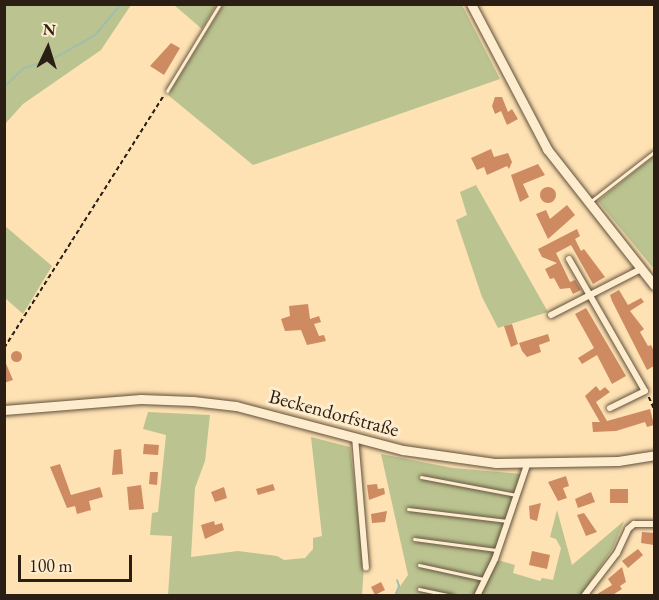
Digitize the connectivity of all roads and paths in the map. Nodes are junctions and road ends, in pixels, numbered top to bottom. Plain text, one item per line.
1 (220, 4) edge
2 (471, 4) edge
3 (167, 91) joint
4 (654, 152) edge
5 (587, 204) junction
6 (569, 259) dead end
7 (641, 269) junction
8 (654, 285) edge
9 (592, 294) junction
10 (551, 315) dead end
11 (4, 348) edge
12 (645, 391) junction
13 (610, 408) dead end
14 (654, 409) edge
15 (4, 410) edge
16 (355, 437) junction
17 (654, 455) edge
18 (527, 465) junction
19 (421, 477) dead end
20 (518, 495) junction
21 (408, 509) dead end
22 (509, 521) junction
23 (654, 524) edge
24 (414, 539) dead end
25 (498, 550) junction
26 (419, 565) dead end
27 (366, 568) dead end
28 (485, 579) junction
29 (419, 588) dead end
30 (452, 596) edge
31 (477, 596) edge
32 (584, 596) edge

1 - 3 lane
2 - 5 street
3 - 11 path
4 - 5 lane
5 - 7 street
6 - 9 street
7 - 8 street
7 - 9 street
9 - 10 street
9 - 12 street
12 - 13 street
12 - 14 path
15 - 16 street, Beckendorfstraße
16 - 18 street, Beckendorfstraße
16 - 27 street
17 - 18 street, Beckendorfstraße
18 - 20 street
19 - 20 lane
20 - 22 street
21 - 22 lane
22 - 25 street
23 - 32 street
24 - 25 lane
25 - 28 street
26 - 28 lane
28 - 31 street
29 - 30 lane

